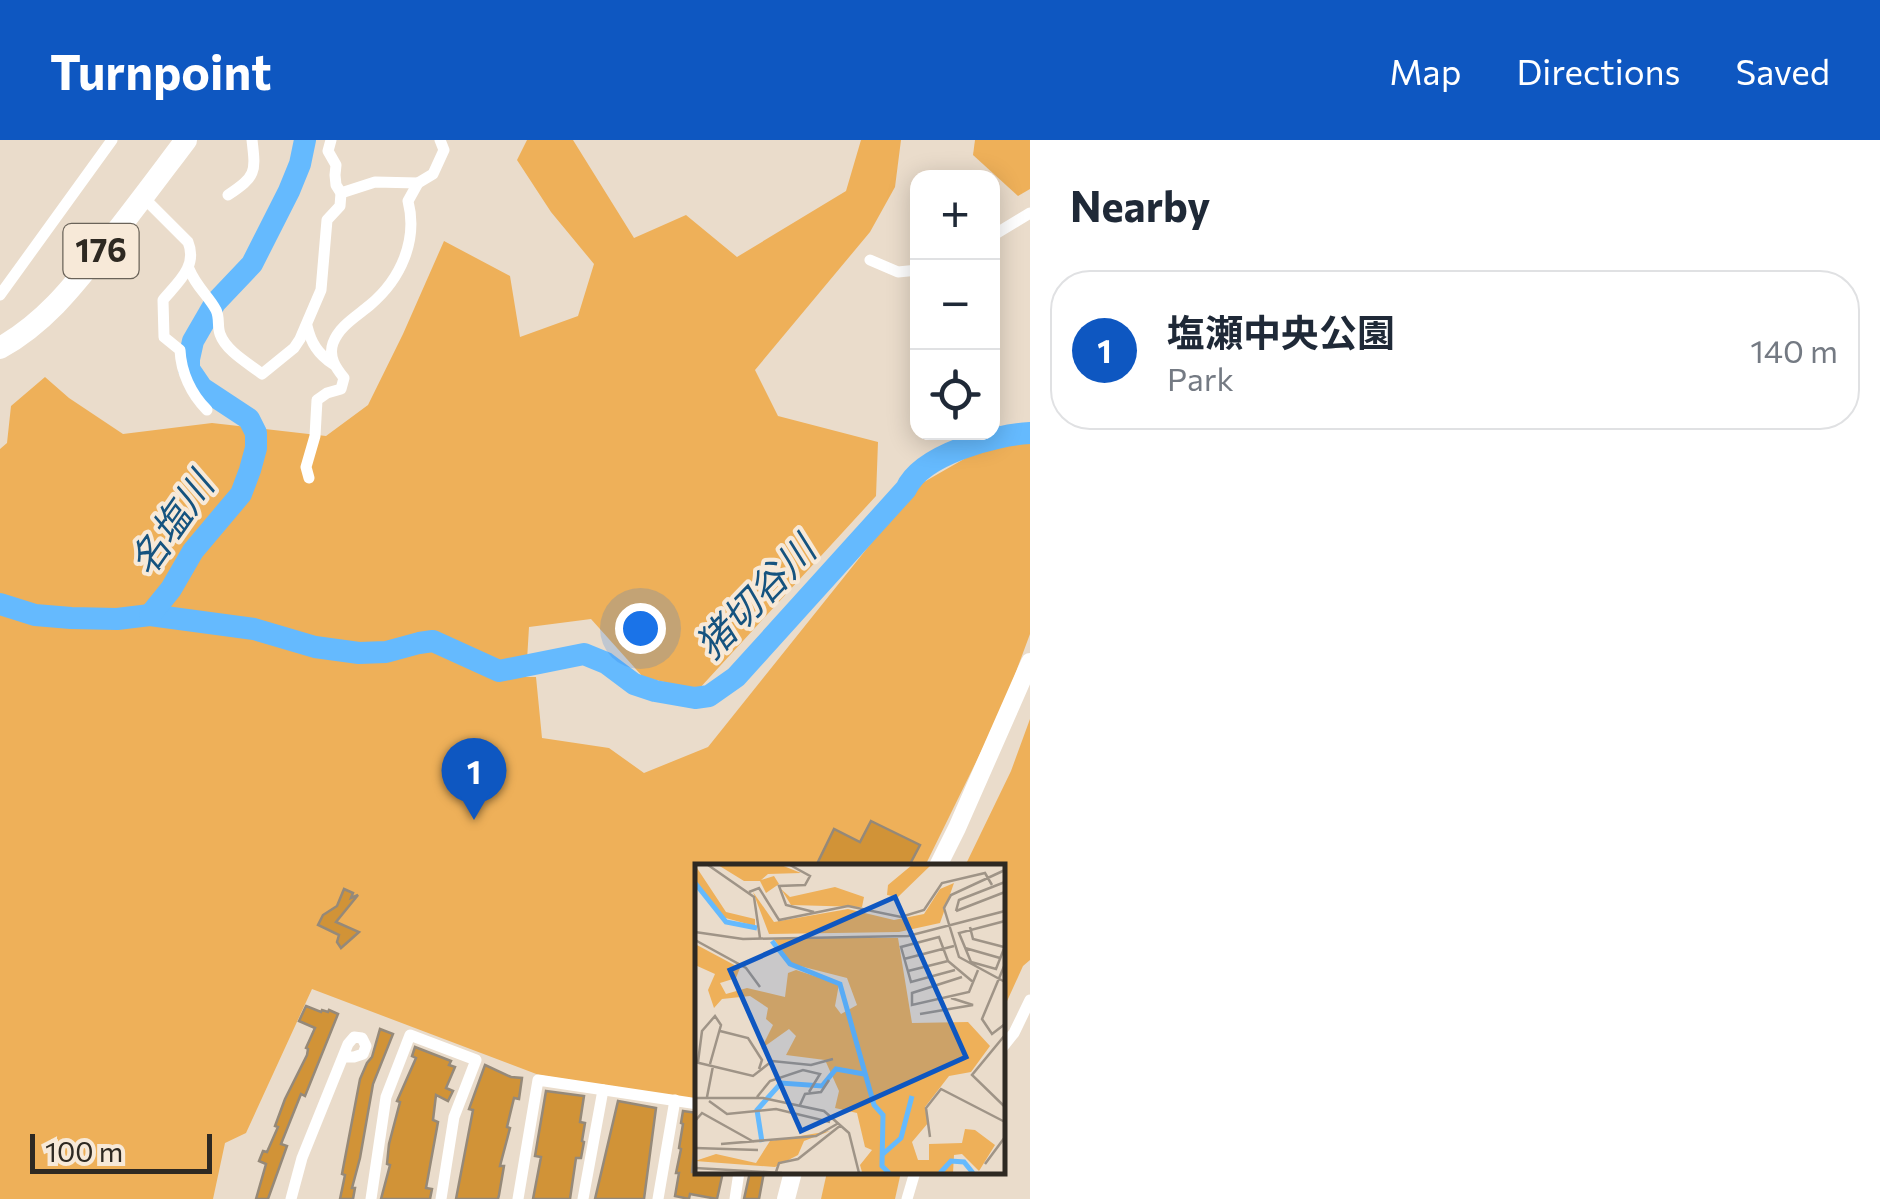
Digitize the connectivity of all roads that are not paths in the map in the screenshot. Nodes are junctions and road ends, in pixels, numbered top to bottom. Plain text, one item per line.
1 (112, 140) edge
2 (186, 140) edge
3 (252, 140) edge
4 (331, 140) edge
5 (440, 140) edge
6 (418, 183) junction
7 (341, 192) junction
8 (228, 195) dead end
9 (143, 197) junction
10 (1030, 213) edge
11 (1000, 231) edge
12 (870, 260) dead end
13 (189, 270) junction
14 (910, 271) edge
15 (0, 295) edge
16 (306, 322) junction
17 (0, 348) edge
18 (333, 364) junction
19 (206, 410) dead end
20 (309, 478) dead end
21 (1030, 662) edge
22 (939, 864) edge
23 (1030, 1000) edge
24 (1005, 1044) edge
25 (343, 1056) dead end
26 (603, 1090) junction
27 (675, 1100) junction
28 (695, 1103) edge
29 (739, 1174) edge
30 (792, 1174) edge
31 (914, 1174) edge
32 (291, 1199) edge
33 (371, 1199) edge
34 (441, 1199) edge
35 (518, 1199) edge
36 (583, 1199) edge
37 (658, 1199) edge
38 (736, 1199) edge
39 (786, 1199) edge
40 (907, 1199) edge

1 - 15 street
2 - 9 highway, 176
3 - 8 street
4 - 7 street
5 - 6 street
6 - 7 street
6 - 18 street
7 - 16 street
9 - 13 street
9 - 17 highway, 176
10 - 11 street
12 - 14 street
13 - 16 street
13 - 19 street
16 - 18 street
18 - 20 street
21 - 22 street
23 - 24 street
25 - 32 street
26 - 27 street
26 - 35 street
26 - 36 street
27 - 28 street
27 - 37 street
29 - 38 street
30 - 39 street
31 - 40 street
33 - 34 street

